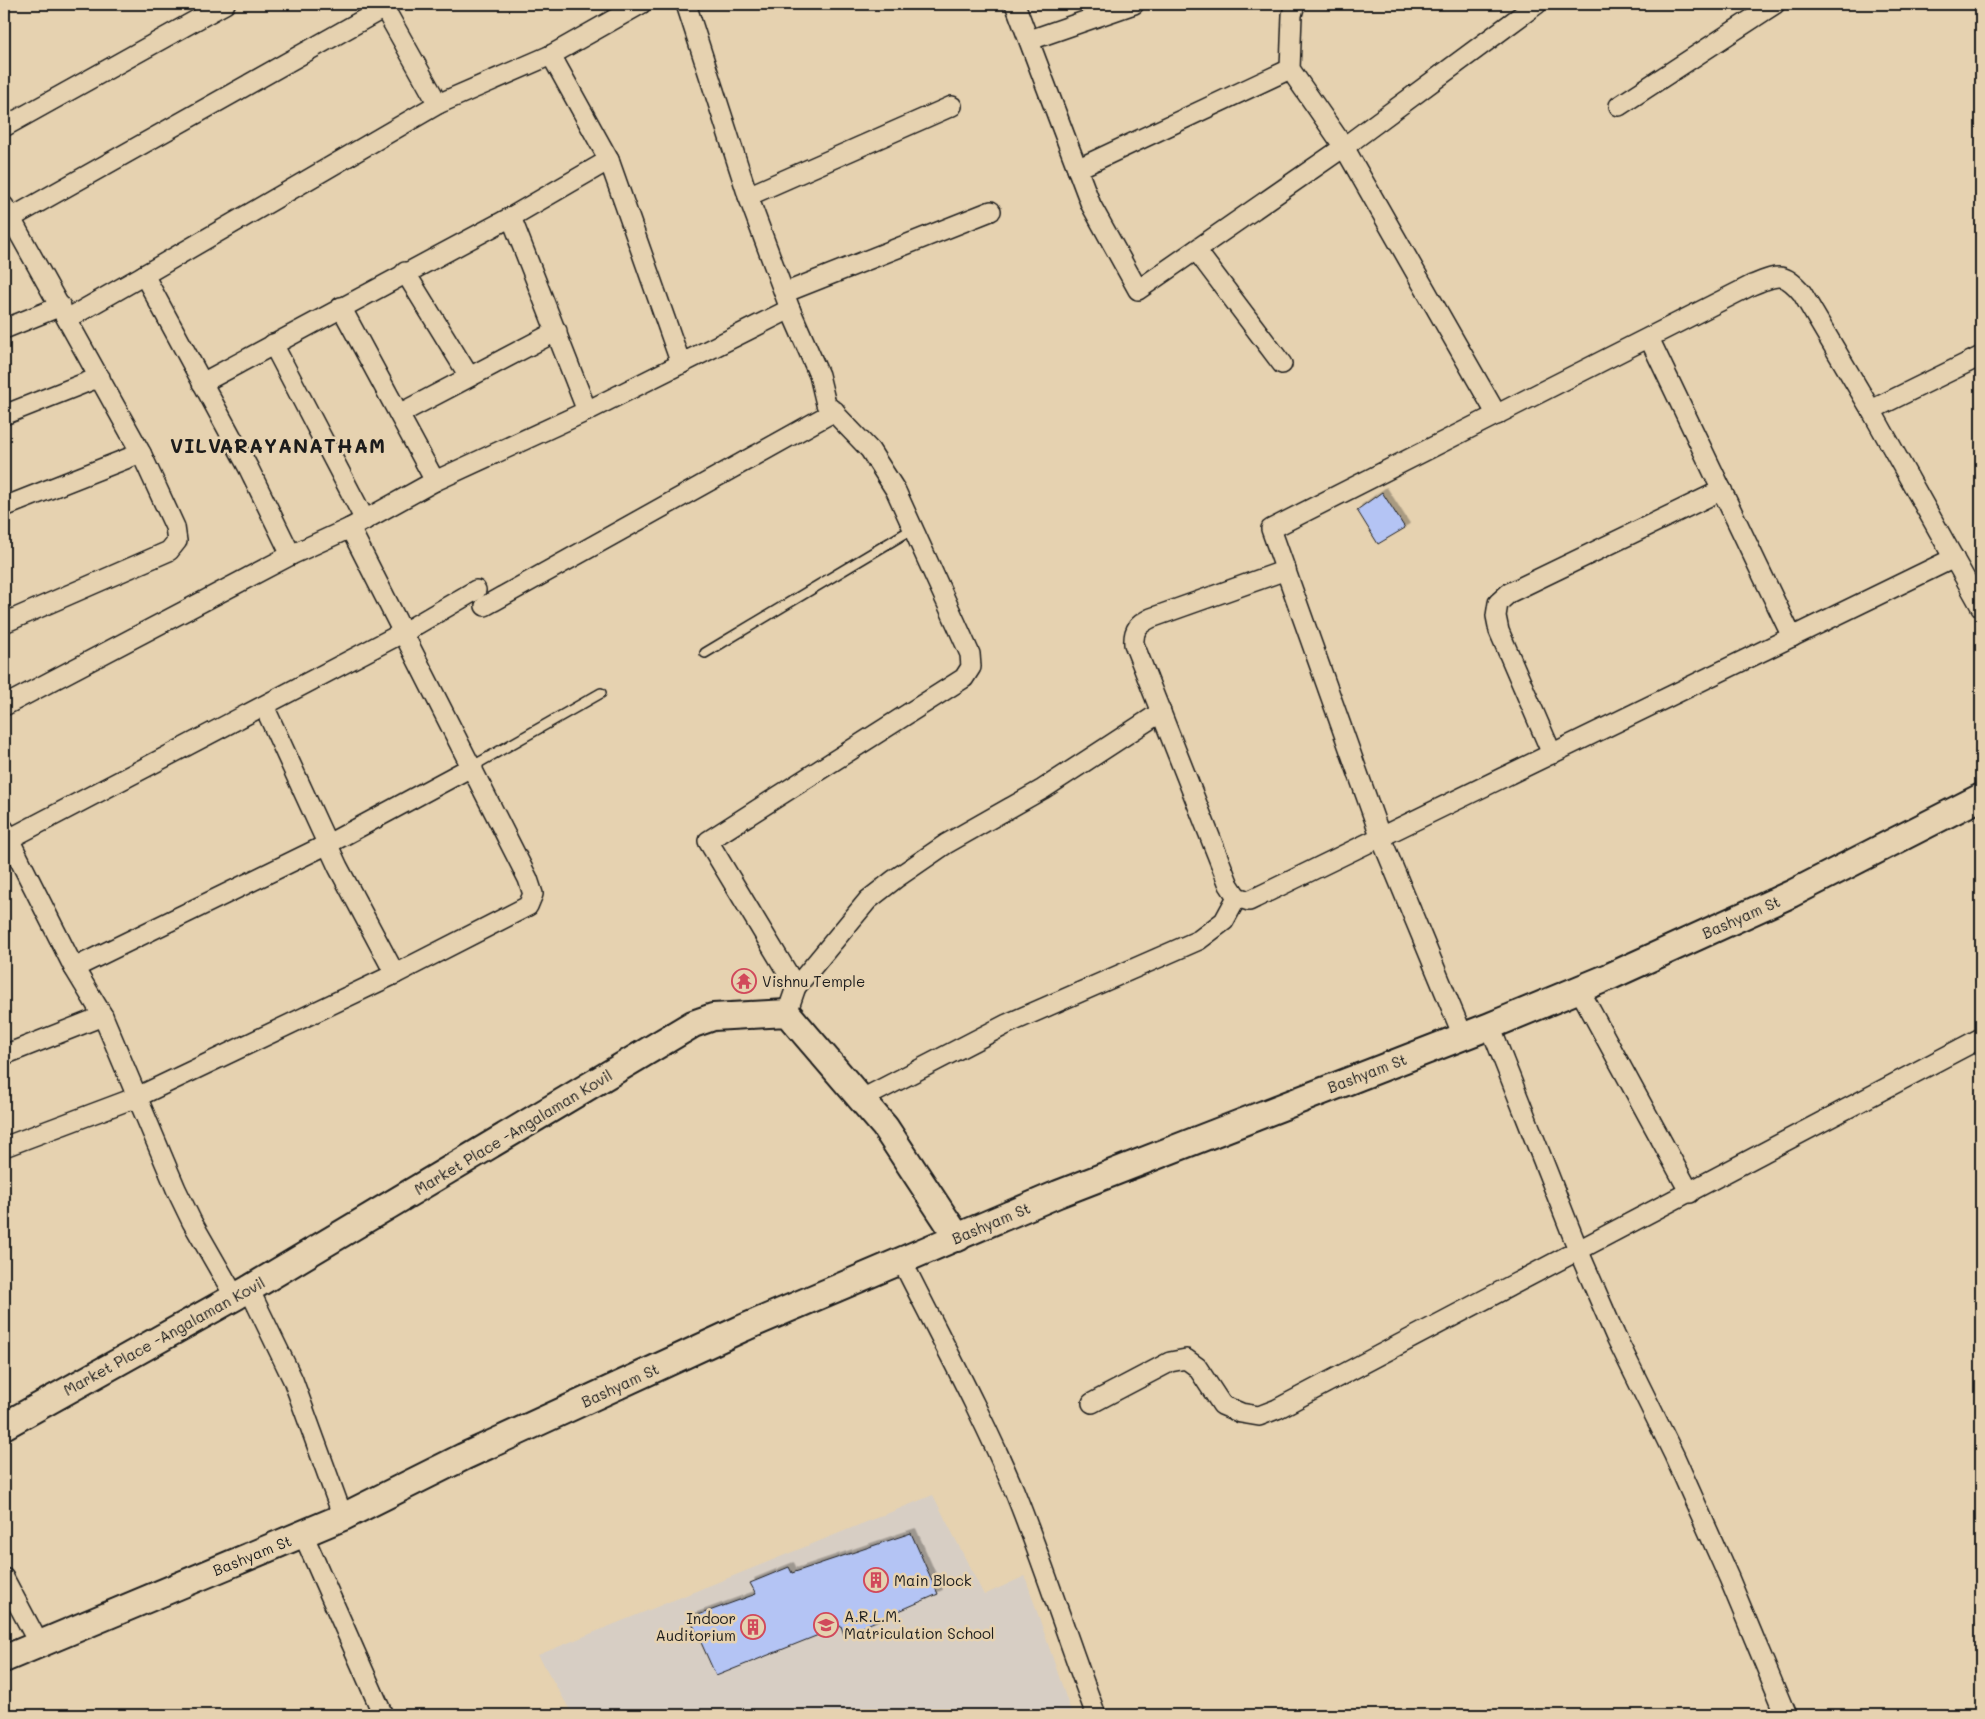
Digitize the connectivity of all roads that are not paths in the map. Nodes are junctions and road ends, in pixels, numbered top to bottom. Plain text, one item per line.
1 (225, 4) edge
2 (641, 4) edge
3 (686, 4) edge
4 (1015, 4) edge
5 (1134, 4) edge
6 (1295, 4) edge
7 (1536, 4) edge
8 (1775, 4) edge
9 (383, 6) edge
10 (1030, 40) junction
11 (551, 55) junction
12 (1290, 68) junction
13 (438, 104) junction
14 (952, 106) dead end
15 (1619, 106) dead end
16 (4, 128) edge
17 (1344, 147) junction
18 (609, 160) junction
19 (1077, 169) junction
20 (748, 196) junction
21 (991, 211) dead end
22 (6, 216) edge
23 (511, 217) junction
24 (1196, 250) junction
25 (406, 272) junction
26 (144, 275) junction
27 (787, 301) junction
28 (341, 307) junction
29 (64, 312) junction
30 (4, 329) edge
31 (557, 331) junction
32 (1649, 338) junction
33 (273, 344) junction
34 (1981, 356) edge
35 (681, 364) junction
36 (1282, 364) dead end
37 (469, 376) junction
38 (100, 377) junction
39 (202, 383) junction
40 (1871, 410) junction
41 (587, 411) junction
42 (835, 411) junction
43 (399, 414) junction
44 (1497, 414) junction
45 (4, 415) edge
46 (141, 453) junction
47 (435, 481) junction
48 (1722, 490) junction
49 (4, 507) edge
50 (357, 524) junction
51 (914, 528) junction
52 (291, 555) junction
53 (1954, 558) junction
54 (1286, 570) junction
55 (1981, 607) edge
56 (4, 623) edge
57 (404, 632) junction
58 (1792, 637) junction
59 (705, 653) dead end
60 (601, 693) dead end
61 (4, 706) edge
62 (264, 706) junction
63 (1161, 712) junction
64 (1552, 754) junction
65 (472, 766) junction
66 (1981, 797) edge
67 (6, 834) edge
68 (1381, 838) junction
69 (328, 844) junction
70 (1237, 897) junction
71 (74, 968) junction
72 (395, 974) junction
73 (796, 987) junction
74 (1579, 989) junction
75 (787, 1013) junction
76 (102, 1016) junction
77 (1490, 1026) junction
78 (1463, 1036) junction
79 (1981, 1038) edge
80 (4, 1055) edge
81 (137, 1097) junction
82 (862, 1099) junction
83 (4, 1147) edge
84 (1690, 1193) junction
85 (958, 1238) junction
86 (1579, 1252) junction
87 (902, 1261) junction
88 (242, 1293) junction
89 (1092, 1403) dead end
90 (4, 1426) edge
91 (343, 1517) junction
92 (303, 1534) junction
93 (4, 1578) edge
94 (39, 1644) junction
95 (4, 1658) edge
96 (383, 1715) edge
97 (1096, 1715) edge
98 (1786, 1715) edge

1 - 16 street
2 - 11 street
3 - 20 street
4 - 10 street
5 - 10 street
6 - 12 street
7 - 17 street
8 - 15 street
9 - 13 street
9 - 22 street
10 - 19 street
11 - 13 street
11 - 18 street
12 - 17 street
12 - 19 street
13 - 26 street
14 - 20 street
17 - 24 street
17 - 44 street
18 - 23 street
18 - 35 street
19 - 24 street
20 - 27 street
21 - 27 street
22 - 29 street
23 - 25 street
23 - 31 street
24 - 36 street
25 - 28 street
25 - 37 street
26 - 29 street
26 - 39 street
27 - 35 street
27 - 42 street
28 - 33 street
28 - 43 street
29 - 30 street
29 - 38 street
31 - 37 street
31 - 41 street
32 - 40 street
32 - 44 street
32 - 48 street
33 - 39 street
33 - 50 street
34 - 40 street
35 - 41 street
37 - 43 street
38 - 45 street
38 - 46 street
39 - 52 street
40 - 53 street
41 - 47 street
42 - 51 street
42 - 57 street
43 - 47 street
44 - 54 street
46 - 49 street
46 - 56 street
47 - 50 street
48 - 58 street
48 - 64 street
50 - 52 street
50 - 57 street
51 - 59 lane
51 - 73 street
52 - 61 street
53 - 55 street
53 - 58 street
54 - 63 street
54 - 68 street
57 - 62 street
57 - 65 street
58 - 64 street
60 - 65 lane
62 - 67 street
62 - 69 street
63 - 70 street
63 - 73 street
64 - 68 street
65 - 69 street
65 - 72 street
66 - 74 street, Bashyam St
67 - 71 street
68 - 70 street
68 - 78 street
69 - 71 street
69 - 72 street
70 - 82 street
71 - 76 street
72 - 81 street
73 - 75 street
74 - 77 street, Bashyam St
74 - 84 street
75 - 82 street
75 - 88 street, Market Place -Angalaman Kovil
76 - 80 street
76 - 81 street
77 - 78 street, Bashyam St
77 - 86 street
78 - 85 street, Bashyam St
79 - 84 street
81 - 83 street
81 - 88 street
82 - 85 street
84 - 86 street
85 - 87 street, Bashyam St
86 - 89 street
86 - 98 street
87 - 91 street, Bashyam St
87 - 97 street
88 - 90 street, Market Place -Angalaman Kovil
88 - 91 street
91 - 92 street, Bashyam St
92 - 94 street, Bashyam St
92 - 96 street
93 - 94 street
94 - 95 street, Bashyam St

